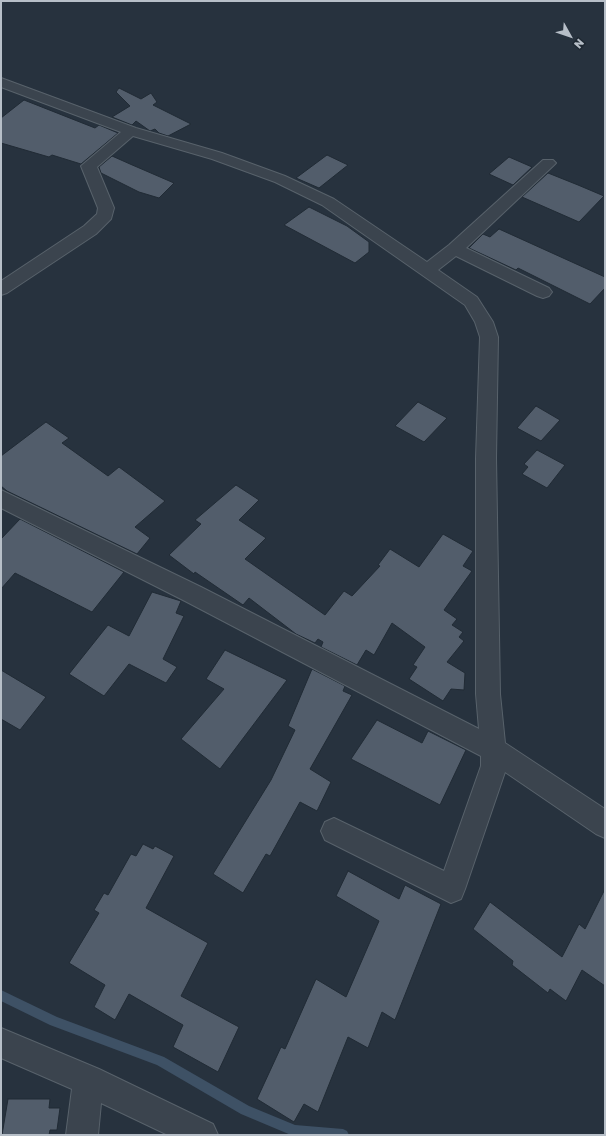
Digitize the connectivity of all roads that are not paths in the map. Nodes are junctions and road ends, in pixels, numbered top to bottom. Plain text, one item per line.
1 (1, 82) edge
2 (131, 130) junction
3 (548, 163) dead end
4 (455, 249) junction
5 (426, 271) junction
6 (1, 289) edge
7 (543, 292) dead end
8 (1, 498) edge
9 (492, 749) junction
10 (605, 825) edge
11 (334, 831) dead end
12 (1, 1043) edge
13 (88, 1080) junction
14 (82, 1135) edge
15 (202, 1135) edge

1 - 2 street
2 - 5 street
2 - 6 street
3 - 4 street
4 - 5 street
4 - 7 street
5 - 9 street
8 - 9 street
9 - 10 street
9 - 11 street
12 - 13 street
13 - 14 street
13 - 15 street

